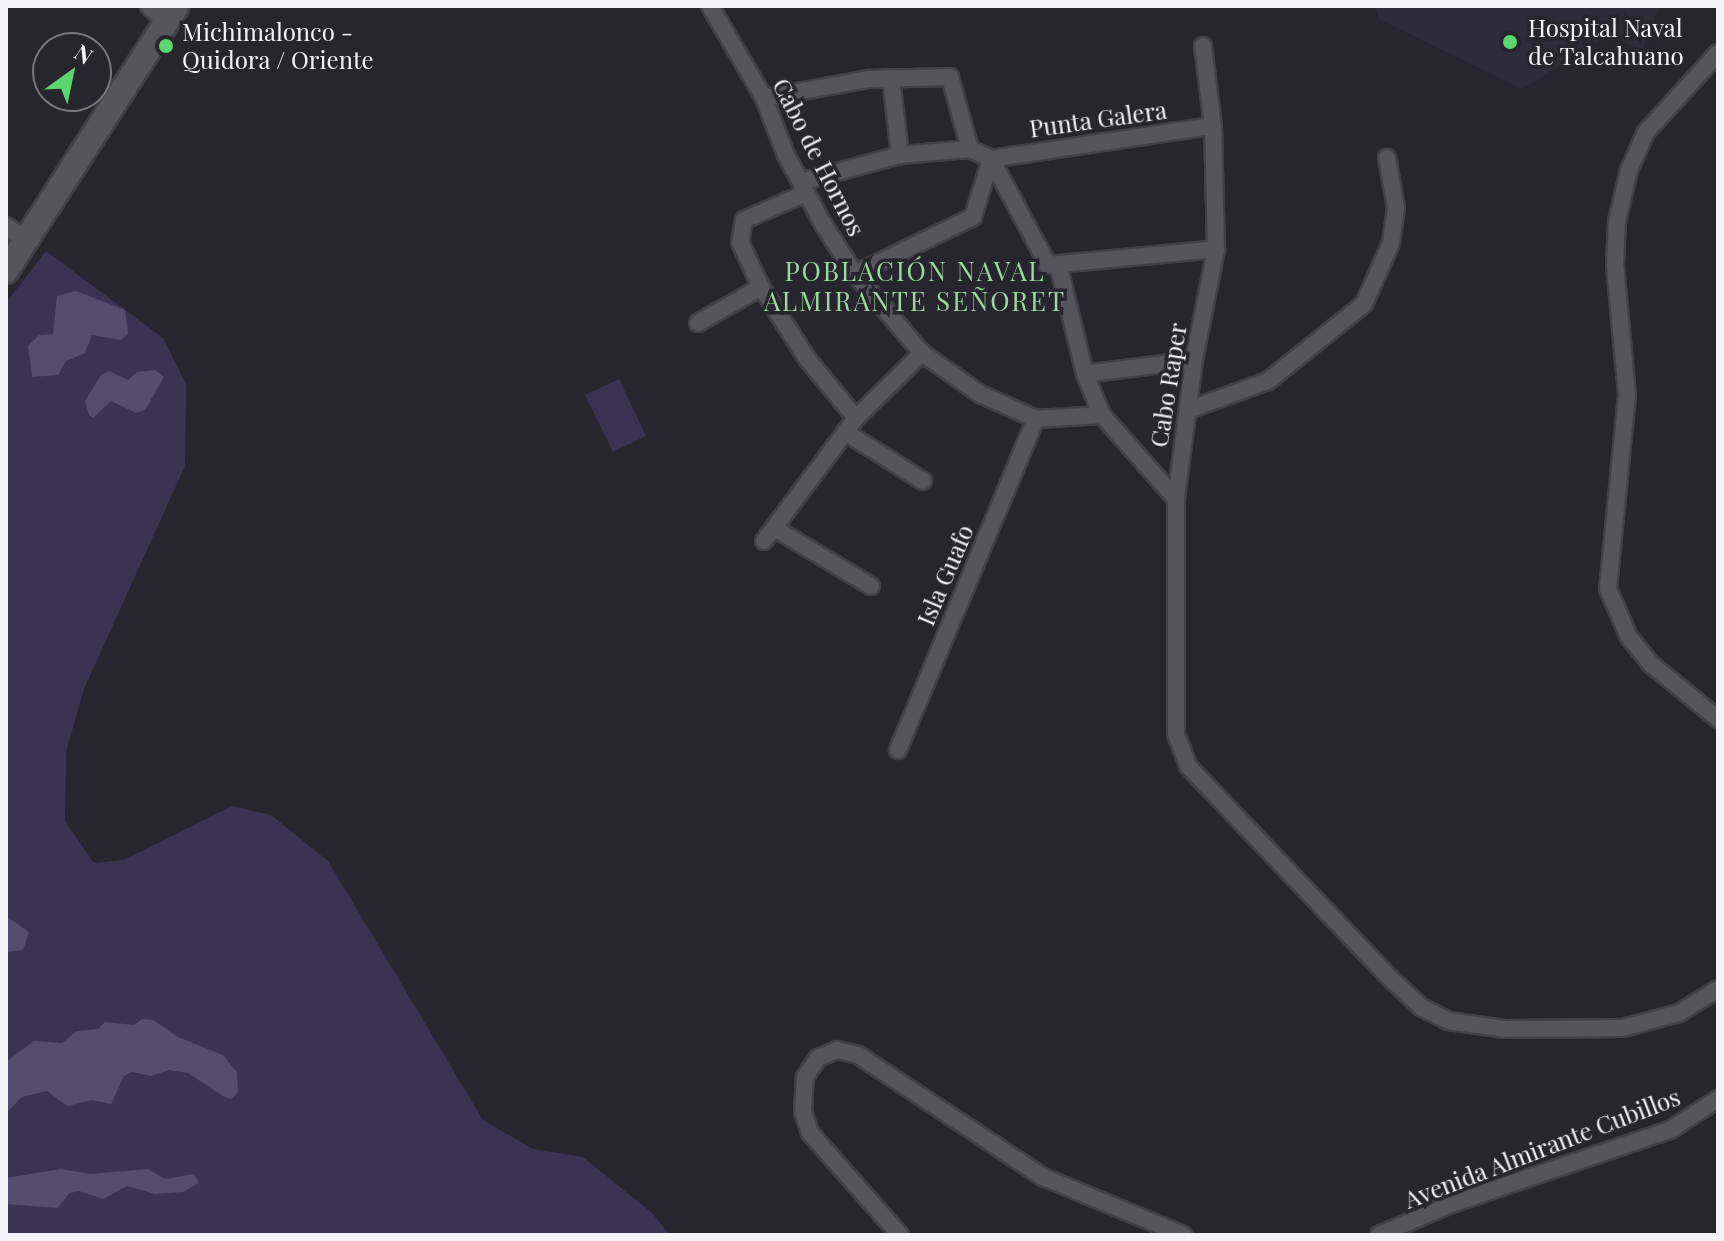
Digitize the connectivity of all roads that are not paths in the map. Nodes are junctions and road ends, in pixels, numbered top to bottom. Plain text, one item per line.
1 (710, 6) edge
2 (164, 11) edge
3 (1203, 46) dead end
4 (1718, 53) edge
5 (891, 78) junction
6 (764, 98) junction
7 (1213, 126) junction
8 (970, 149) junction
9 (900, 155) junction
10 (1387, 158) dead end
11 (991, 159) junction
12 (804, 188) junction
13 (6, 226) edge
14 (27, 240) junction
15 (1216, 249) junction
16 (1059, 268) junction
17 (6, 271) edge
18 (855, 274) junction
19 (761, 287) junction
20 (698, 323) dead end
21 (922, 353) junction
22 (1194, 360) junction
23 (1085, 374) junction
24 (1188, 410) junction
25 (1102, 415) junction
26 (856, 418) junction
27 (1036, 419) junction
28 (845, 432) junction
29 (923, 481) dead end
30 (1176, 499) junction
31 (871, 586) dead end
32 (1718, 719) edge
33 (898, 750) dead end
34 (1718, 989) edge
35 (1718, 1099) edge
36 (900, 1235) edge
37 (1183, 1235) edge
38 (1379, 1235) edge

1 - 6 street, Cabo de Hornos
2 - 14 main road
3 - 7 street, Cabo Raper
4 - 32 street
5 - 6 street
5 - 8 street
5 - 9 street
6 - 12 street, Cabo de Hornos
7 - 11 street, Punta Galera
7 - 15 street, Cabo Raper
8 - 9 street
8 - 11 street
9 - 12 street
10 - 24 street
11 - 16 street
11 - 18 street
12 - 18 street, Cabo de Hornos
12 - 19 street
13 - 14 street
14 - 17 main road
15 - 16 street
15 - 22 street, Cabo Raper
16 - 23 street
18 - 21 street, Cabo de Hornos
19 - 20 street
19 - 26 street
21 - 26 street
21 - 27 street, Cabo de Hornos
22 - 23 street
22 - 24 street, Cabo Raper
23 - 25 street
24 - 30 street, Cabo Raper
25 - 27 street, Cabo de Hornos
25 - 30 street
26 - 28 street
27 - 33 street, Isla Guafo
28 - 29 street
28 - 31 street
30 - 34 street, Cabo Raper
35 - 38 street, Avenida Almirante Cubillos
36 - 37 street

